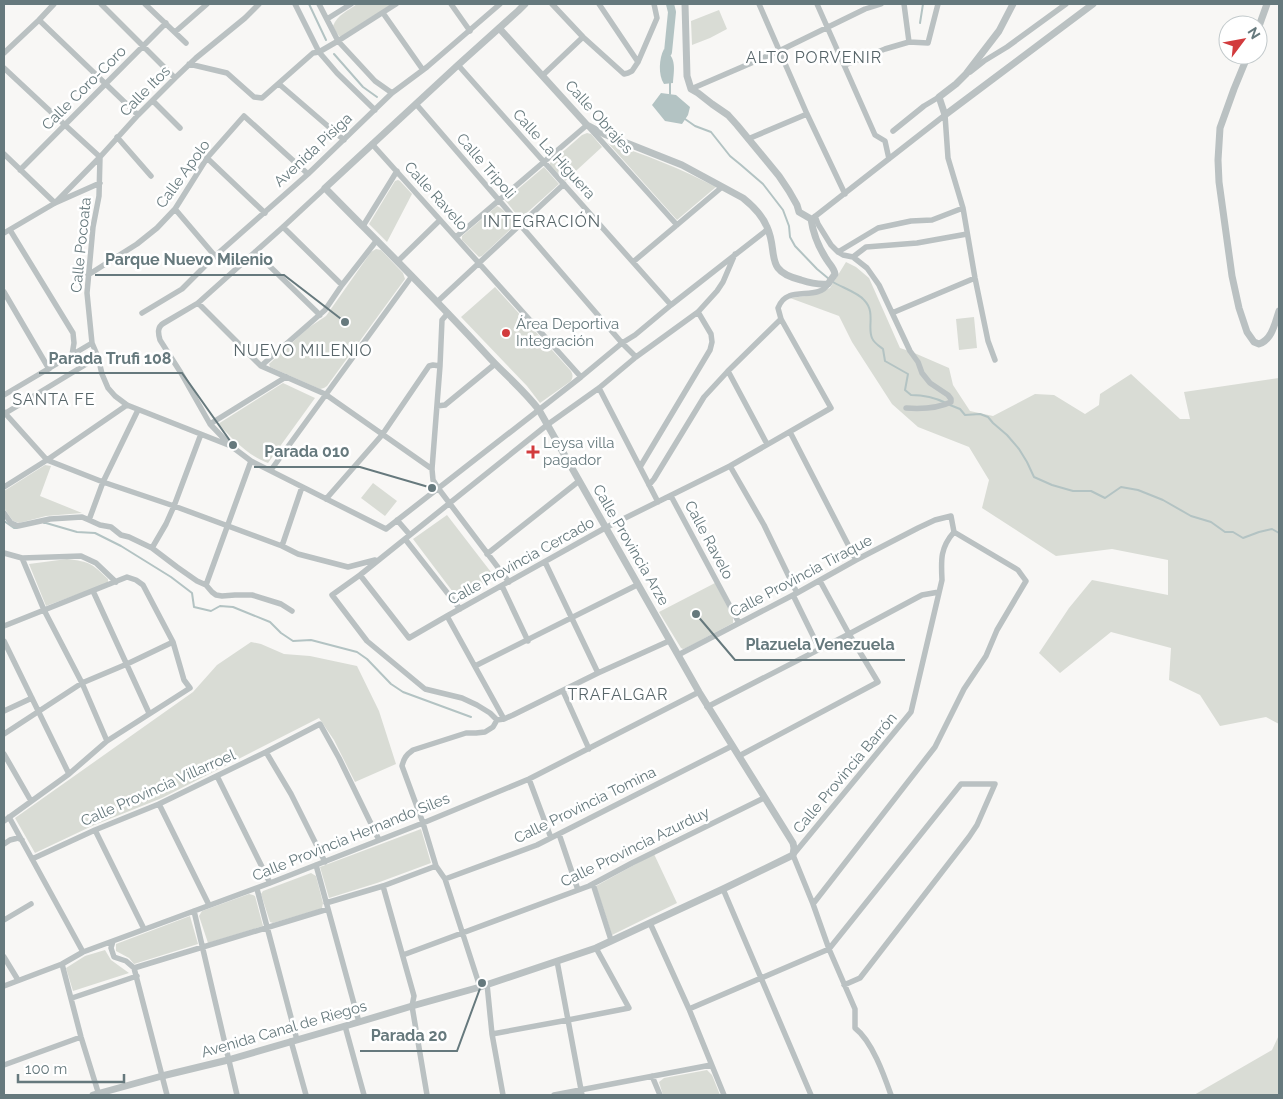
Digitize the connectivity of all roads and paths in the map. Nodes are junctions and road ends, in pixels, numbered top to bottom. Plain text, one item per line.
1 (54, 4) edge
2 (101, 4) edge
3 (145, 4) edge
4 (206, 4) edge
5 (259, 4) edge
6 (295, 4) edge
7 (319, 4) edge
8 (351, 4) edge
9 (396, 4) edge
10 (452, 4) edge
11 (500, 4) edge
12 (525, 4) edge
13 (552, 4) edge
14 (599, 4) edge
15 (654, 4) edge
16 (685, 4) edge
17 (759, 4) edge
18 (817, 4) edge
19 (880, 4) edge
20 (904, 4) edge
21 (938, 4) edge
22 (1013, 4) edge
23 (1066, 4) edge
24 (1093, 4) edge
25 (383, 13) junction
26 (327, 19) junction
27 (39, 20) junction
28 (166, 23) junction
29 (828, 27) junction
30 (500, 28) junction
31 (470, 30) junction
32 (174, 32) junction
33 (583, 38) junction
34 (338, 41) junction
35 (909, 42) junction
36 (186, 43) dead end
37 (144, 46) junction
38 (779, 51) junction
39 (319, 52) junction
40 (4, 53) edge
41 (638, 62) junction
42 (189, 64) junction
43 (458, 65) junction
44 (845, 65) junction
45 (1244, 65) edge
46 (4, 68) edge
47 (423, 70) junction
48 (966, 74) junction
49 (542, 75) junction
50 (175, 78) junction
51 (106, 83) junction
52 (279, 84) junction
53 (691, 89) junction
54 (392, 93) junction
55 (939, 97) junction
56 (153, 101) junction
57 (416, 104) junction
58 (375, 110) junction
59 (807, 114) junction
60 (945, 114) junction
61 (138, 115) junction
62 (64, 125) junction
63 (588, 125) junction
64 (180, 128) dead end
65 (893, 131) dead end
66 (117, 137) junction
67 (748, 139) junction
68 (344, 140) junction
69 (372, 144) junction
70 (4, 155) edge
71 (100, 157) junction
72 (207, 158) junction
73 (889, 159) junction
74 (544, 162) junction
75 (20, 170) junction
76 (397, 171) junction
77 (308, 174) junction
78 (151, 176) dead end
79 (100, 183) junction
80 (564, 184) junction
81 (722, 187) junction
82 (325, 188) junction
83 (845, 194) junction
84 (500, 200) junction
85 (54, 203) junction
86 (963, 208) junction
87 (175, 209) junction
88 (265, 213) junction
89 (813, 218) junction
90 (440, 220) junction
91 (520, 224) junction
92 (677, 225) junction
93 (363, 226) junction
94 (283, 227) junction
95 (768, 229) junction
96 (7, 232) edge
97 (968, 234) junction
98 (456, 237) junction
99 (377, 240) junction
100 (255, 252) junction
101 (838, 252) junction
102 (736, 254) junction
103 (215, 256) junction
104 (852, 257) junction
105 (398, 261) junction
106 (633, 262) junction
107 (478, 263) junction
108 (88, 275) junction
109 (412, 276) junction
110 (975, 278) junction
111 (828, 284) junction
112 (342, 285) junction
113 (4, 292) edge
114 (437, 302) junction
115 (198, 303) junction
116 (671, 304) junction
117 (1279, 311) edge
118 (698, 312) junction
119 (142, 313) dead end
120 (448, 313) junction
121 (892, 313) junction
122 (320, 315) junction
123 (781, 319) junction
124 (92, 343) junction
125 (622, 343) junction
126 (72, 355) junction
127 (98, 357) junction
128 (636, 357) junction
129 (995, 360) dead end
130 (495, 364) junction
131 (261, 366) junction
132 (440, 366) junction
133 (49, 369) junction
134 (728, 371) junction
135 (286, 377) junction
136 (581, 377) junction
137 (599, 388) junction
138 (325, 394) junction
139 (4, 395) edge
140 (127, 405) junction
141 (437, 406) junction
142 (906, 408) dead end
143 (138, 410) junction
144 (538, 410) junction
145 (4, 413) edge
146 (210, 424) junction
147 (547, 425) junction
148 (790, 432) junction
149 (201, 434) junction
150 (382, 435) junction
151 (768, 444) junction
152 (231, 446) junction
153 (47, 460) junction
154 (251, 461) junction
155 (730, 466) junction
156 (640, 467) junction
157 (432, 469) junction
158 (271, 470) junction
159 (579, 481) junction
160 (103, 482) junction
161 (649, 485) junction
162 (302, 486) junction
163 (4, 487) edge
164 (438, 488) junction
165 (671, 496) junction
166 (326, 499) junction
167 (658, 502) junction
168 (449, 504) junction
169 (174, 506) junction
170 (4, 513) edge
171 (89, 520) junction
172 (397, 520) junction
173 (228, 526) junction
174 (605, 528) junction
175 (954, 532) junction
176 (407, 537) junction
177 (282, 546) junction
178 (152, 548) junction
179 (4, 553) edge
180 (487, 554) junction
181 (22, 558) junction
182 (379, 558) junction
183 (856, 560) junction
184 (545, 562) junction
185 (360, 574) junction
186 (820, 581) junction
187 (116, 582) junction
188 (509, 582) junction
189 (638, 585) junction
190 (206, 586) junction
191 (502, 586) junction
192 (93, 591) junction
193 (939, 592) junction
194 (795, 594) junction
195 (460, 608) junction
196 (44, 610) junction
197 (292, 610) dead end
198 (447, 616) junction
199 (572, 619) junction
200 (739, 623) junction
201 (4, 626) edge
202 (849, 634) junction
203 (528, 640) junction
204 (669, 640) junction
205 (4, 641) edge
206 (173, 642) junction
207 (819, 648) junction
208 (678, 654) junction
209 (127, 664) junction
210 (475, 666) junction
211 (598, 673) junction
212 (82, 683) junction
213 (563, 691) junction
214 (699, 692) junction
215 (32, 698) junction
216 (708, 707) junction
217 (4, 711) edge
218 (39, 712) junction
219 (149, 713) junction
220 (504, 719) junction
221 (496, 720) junction
222 (4, 734) edge
223 (107, 741) junction
224 (732, 746) junction
225 (589, 749) junction
226 (266, 752) junction
227 (4, 754) edge
228 (738, 756) junction
229 (69, 774) junction
230 (217, 776) junction
231 (529, 779) junction
232 (764, 798) junction
233 (31, 800) junction
234 (159, 804) junction
235 (6, 819) edge
236 (422, 823) junction
237 (94, 830) junction
238 (559, 834) junction
239 (551, 838) junction
240 (22, 840) junction
241 (379, 840) junction
242 (4, 844) edge
243 (792, 855) junction
244 (32, 859) junction
245 (325, 862) junction
246 (316, 865) junction
247 (436, 866) junction
248 (445, 879) junction
249 (270, 883) junction
250 (593, 884) junction
251 (383, 886) junction
252 (257, 889) junction
253 (723, 889) junction
254 (578, 890) junction
255 (31, 904) dead end
256 (813, 904) junction
257 (210, 905) junction
258 (327, 906) junction
259 (194, 911) junction
260 (4, 920) edge
261 (650, 923) junction
262 (268, 928) junction
263 (144, 929) junction
264 (463, 933) junction
265 (611, 940) junction
266 (113, 941) junction
267 (204, 947) junction
268 (596, 948) junction
269 (829, 949) junction
270 (83, 952) junction
271 (403, 955) junction
272 (4, 957) edge
273 (558, 960) junction
274 (62, 964) junction
275 (134, 968) junction
276 (136, 976) junction
277 (761, 979) junction
278 (18, 980) junction
279 (484, 985) junction
280 (844, 985) junction
281 (4, 986) edge
282 (72, 998) junction
283 (412, 1006) junction
284 (689, 1009) junction
285 (568, 1020) junction
286 (359, 1022) junction
287 (345, 1026) junction
288 (492, 1034) junction
289 (81, 1037) junction
290 (294, 1040) junction
291 (228, 1060) junction
292 (4, 1065) edge
293 (711, 1065) junction
294 (162, 1076) junction
295 (652, 1076) junction
296 (582, 1093) edge
297 (97, 1095) edge
298 (167, 1095) edge
299 (237, 1095) edge
300 (306, 1095) edge
301 (364, 1095) edge
302 (427, 1095) edge
303 (503, 1095) edge
304 (554, 1095) edge
305 (660, 1095) edge
306 (724, 1095) edge
307 (811, 1095) edge
308 (891, 1095) edge

1 - 27 street
2 - 37 street
3 - 28 street
4 - 32 street
5 - 42 street, Calle Itos
6 - 39 street
7 - 26 street
8 - 26 street
9 - 25 street
10 - 31 street
11 - 31 street, Avenida Pisiga
12 - 30 street
13 - 33 street
14 - 41 street
15 - 41 street
16 - 53 street
17 - 38 street
18 - 29 street
19 - 29 street
20 - 35 street
21 - 35 street
22 - 48 street
23 - 48 street
24 - 60 street
25 - 34 street
25 - 47 street
26 - 34 street
27 - 40 street
27 - 51 street
28 - 32 street
28 - 37 street, Calle Coro-Coro
29 - 38 street
29 - 44 street
30 - 43 street
30 - 49 street, Calle Obrajes
31 - 47 street, Avenida Pisiga
32 - 36 street
33 - 41 street
33 - 49 street
34 - 39 street
34 - 54 street
35 - 44 street
37 - 50 street
37 - 51 street, Calle Coro-Coro
38 - 53 street
38 - 59 street
39 - 52 street
39 - 58 street
42 - 50 street, Calle Itos
42 - 52 street
43 - 57 street
43 - 74 street, Calle La Higuera
44 - 73 street
45 - 117 street
46 - 62 street
47 - 54 street, Avenida Pisiga
48 - 55 street
49 - 63 street, Calle Obrajes
50 - 56 street, Calle Itos
51 - 61 street
51 - 62 street, Calle Coro-Coro
52 - 68 street
53 - 67 street
54 - 58 street, Avenida Pisiga
55 - 60 street
55 - 65 street
56 - 61 street, Calle Itos
56 - 64 street
57 - 69 street
57 - 84 street, Calle Tripoli
58 - 68 street, Avenida Pisiga
59 - 67 street
59 - 83 street
60 - 73 street
60 - 86 street
61 - 66 street, Calle Itos
62 - 71 street
62 - 75 street, Calle Coro-Coro
63 - 74 street
63 - 81 street
63 - 92 street, Calle Obrajes
66 - 71 street, Calle Itos
66 - 78 street
67 - 89 street
68 - 77 street, Avenida Pisiga
69 - 76 street, Calle Ravelo
69 - 82 street
70 - 75 street, Calle Pocoata
71 - 79 street, Calle Pocoata
71 - 85 street, Calle Itos
72 - 77 street, Calle Apolo
72 - 87 street, Calle Apolo
72 - 88 street
73 - 83 street
74 - 80 street, Calle La Higuera
74 - 84 street
75 - 85 street, Calle Pocoata
76 - 90 street, Calle Ravelo
76 - 93 street
77 - 88 street, Avenida Pisiga
79 - 85 street, Calle Itos
79 - 108 street, Calle Pocoata
80 - 91 street
80 - 106 street, Calle La Higuera
81 - 92 street
81 - 95 street
82 - 93 street, Calle Provincia Arze
82 - 94 street
83 - 89 street
84 - 91 street, Calle Tripoli
84 - 98 street
85 - 96 street, Calle Itos
86 - 97 street
86 - 101 street
87 - 103 street
87 - 108 street, Calle Apolo
88 - 103 street, Avenida Pisiga
89 - 101 street
89 - 111 street
90 - 98 street, Calle Ravelo
90 - 105 street
91 - 107 street
91 - 125 street, Calle Tripoli
92 - 106 street
93 - 99 street, Calle Provincia Arze
94 - 100 street
94 - 112 street
95 - 102 street
95 - 111 street
96 - 126 street
97 - 104 street
97 - 110 street
98 - 107 street, Calle Ravelo
99 - 105 street, Calle Provincia Arze
99 - 112 street
100 - 115 street
100 - 122 street
101 - 104 street
102 - 116 street
102 - 118 street
103 - 119 street, Avenida Pisiga
104 - 121 street
105 - 109 street, Calle Provincia Arze
106 - 116 street, Calle La Higuera
107 - 114 street
107 - 136 street, Calle Ravelo
108 - 124 street, Calle Pocoata
109 - 114 street, Calle Provincia Arze
109 - 138 street
110 - 121 street
110 - 129 street
111 - 123 street
112 - 122 street
113 - 133 street
114 - 120 street, Calle Provincia Arze
115 - 131 street
115 - 146 street
116 - 125 street
118 - 128 street
118 - 156 street
120 - 130 street, Calle Provincia Arze
120 - 132 street
121 - 142 street
122 - 131 street
123 - 134 street
123 - 148 street, Calle Provincia Cercado
124 - 126 street
124 - 127 street, Calle Pocoata
125 - 128 street, Calle Tripoli
125 - 136 street
126 - 133 street
127 - 140 street, Calle Pocoata
127 - 145 street
128 - 137 street
130 - 141 street
130 - 144 street, Calle Provincia Arze
131 - 135 street
132 - 141 street
132 - 150 street
133 - 139 street
134 - 151 street
134 - 161 street
135 - 138 street
135 - 146 street
136 - 144 street
137 - 147 street
137 - 156 street
138 - 150 street
138 - 158 street
140 - 143 street, Calle Pocoata
140 - 153 street
141 - 157 street
143 - 149 street, Calle Pocoata
143 - 160 street
144 - 147 street, Calle Provincia Arze
144 - 164 street
145 - 153 street
146 - 152 street
147 - 159 street, Calle Provincia Arze
147 - 168 street
148 - 151 street, Calle Provincia Cercado
148 - 183 street
149 - 152 street, Calle Pocoata
149 - 169 street
150 - 157 street
150 - 166 street
151 - 155 street, Calle Provincia Cercado
152 - 154 street, Calle Pocoata
153 - 160 street
153 - 163 street
154 - 158 street, Calle Pocoata
154 - 173 street
155 - 165 street, Calle Provincia Cercado
155 - 194 street
156 - 161 street
157 - 164 street
158 - 162 street, Calle Pocoata
159 - 174 street, Calle Provincia Arze
159 - 180 street
160 - 169 street
160 - 171 street
161 - 167 street
162 - 166 street, Calle Pocoata
162 - 177 street
164 - 168 street
164 - 172 street
165 - 167 street, Calle Provincia Cercado
165 - 200 street, Calle Ravelo
166 - 172 street, Calle Pocoata
167 - 174 street, Calle Provincia Cercado
168 - 176 street
168 - 180 street
169 - 173 street
169 - 178 street
170 - 171 street
171 - 178 street
172 - 176 street
173 - 177 street
173 - 190 street
174 - 184 street, Calle Provincia Cercado
174 - 189 street, Calle Provincia Arze
175 - 183 street, Calle Provincia Tiraque
175 - 193 street, Calle Provincia Barrón
175 - 256 street
176 - 182 street
176 - 195 street
177 - 182 street
178 - 190 street
179 - 181 street
180 - 188 street
181 - 187 street
181 - 196 street
182 - 185 street
183 - 186 street, Calle Provincia Tiraque
184 - 188 street, Calle Provincia Cercado
184 - 199 street
185 - 198 street, Calle Provincia Cercado
185 - 221 street
186 - 194 street, Calle Provincia Tiraque
186 - 202 street
187 - 192 street
187 - 206 street
188 - 191 street, Calle Provincia Cercado
189 - 199 street
189 - 204 street, Calle Provincia Arze
190 - 197 street
191 - 195 street, Calle Provincia Cercado
191 - 203 street
192 - 196 street
192 - 209 street
193 - 202 street
193 - 243 street, Calle Provincia Barrón
194 - 200 street, Calle Provincia Tiraque
194 - 207 street
195 - 198 street, Calle Provincia Cercado
196 - 201 street
196 - 212 street
198 - 210 street
199 - 203 street
199 - 211 street
200 - 208 street, Calle Provincia Tiraque
202 - 207 street
202 - 228 street
203 - 210 street
204 - 208 street, Calle Provincia Arze
204 - 211 street
205 - 215 street
206 - 209 street
206 - 219 street
207 - 216 street
208 - 214 street, Calle Provincia Arze
209 - 212 street
209 - 219 street
210 - 220 street
211 - 213 street
212 - 218 street
212 - 223 street
213 - 220 street
213 - 225 street
214 - 216 street, Calle Provincia Arze
214 - 225 street, Calle Provincia Hernando Siles
215 - 217 street
215 - 218 street
216 - 224 street, Calle Provincia Arze
218 - 222 street
218 - 229 street
219 - 223 street
220 - 221 street
221 - 236 street
223 - 229 street
224 - 228 street, Calle Provincia Arze
224 - 238 street, Calle Provincia Tomina
225 - 231 street, Calle Provincia Hernando Siles
226 - 230 street, Calle Provincia Villarroel
226 - 241 street, Calle Provincia Villarroel
226 - 245 street
227 - 233 street
228 - 232 street, Calle Provincia Arze
229 - 233 street
230 - 234 street, Calle Provincia Villarroel
230 - 249 street
231 - 236 street, Calle Provincia Hernando Siles
231 - 239 street
232 - 243 street, Calle Provincia Arze
232 - 250 street, Calle Provincia Azurduy
233 - 235 street
234 - 237 street, Calle Provincia Villarroel
234 - 257 street
235 - 240 street
236 - 241 street, Calle Provincia Hernando Siles
236 - 247 street
237 - 244 street, Calle Provincia Villarroel
237 - 263 street
238 - 239 street, Calle Provincia Tomina
238 - 254 street
239 - 248 street, Calle Provincia Tomina
240 - 242 street
240 - 244 street
241 - 245 street, Calle Provincia Hernando Siles
243 - 253 street, Avenida Canal de Riegos
243 - 256 street
244 - 270 street
245 - 246 street, Calle Provincia Hernando Siles
246 - 249 street, Calle Provincia Hernando Siles
246 - 258 street
247 - 248 street
247 - 251 street
248 - 264 street
249 - 252 street, Calle Provincia Hernando Siles
250 - 254 street, Calle Provincia Azurduy
250 - 265 street
251 - 258 street
251 - 271 street
252 - 257 street, Calle Provincia Hernando Siles
252 - 262 street
253 - 261 street, Avenida Canal de Riegos
253 - 277 street
254 - 264 street, Calle Provincia Azurduy
255 - 260 street
256 - 269 street
257 - 259 street, Calle Provincia Hernando Siles
258 - 262 street
258 - 286 street
259 - 263 street, Calle Provincia Hernando Siles
259 - 267 street
261 - 265 street, Avenida Canal de Riegos
261 - 284 street
262 - 267 street
262 - 290 street
263 - 266 street, Calle Provincia Hernando Siles
264 - 271 street, Calle Provincia Azurduy
264 - 279 street
265 - 268 street, Avenida Canal de Riegos
266 - 270 street, Calle Provincia Hernando Siles
266 - 275 street
267 - 275 street
267 - 291 street
268 - 273 street, Avenida Canal de Riegos
268 - 285 street
269 - 277 street
269 - 280 street
269 - 280 street
270 - 274 street, Calle Provincia Hernando Siles
271 - 283 street
272 - 278 street
273 - 279 street, Avenida Canal de Riegos
273 - 285 street
274 - 278 street, Calle Provincia Hernando Siles
274 - 282 street
275 - 276 street
276 - 282 street
276 - 294 street
277 - 284 street
277 - 307 street
278 - 281 street, Calle Provincia Hernando Siles
279 - 283 street, Avenida Canal de Riegos
279 - 288 street
280 - 308 street
282 - 289 street
283 - 286 street, Avenida Canal de Riegos
283 - 302 street
284 - 293 street
285 - 288 street
285 - 296 street
286 - 287 street, Avenida Canal de Riegos
287 - 290 street, Avenida Canal de Riegos
287 - 301 street
288 - 303 street
289 - 292 street
289 - 297 street
290 - 291 street, Avenida Canal de Riegos
290 - 300 street
291 - 294 street, Avenida Canal de Riegos
291 - 299 street
293 - 295 street
293 - 306 street
294 - 297 street, Avenida Canal de Riegos
294 - 298 street
295 - 296 street
295 - 305 street
296 - 304 street

